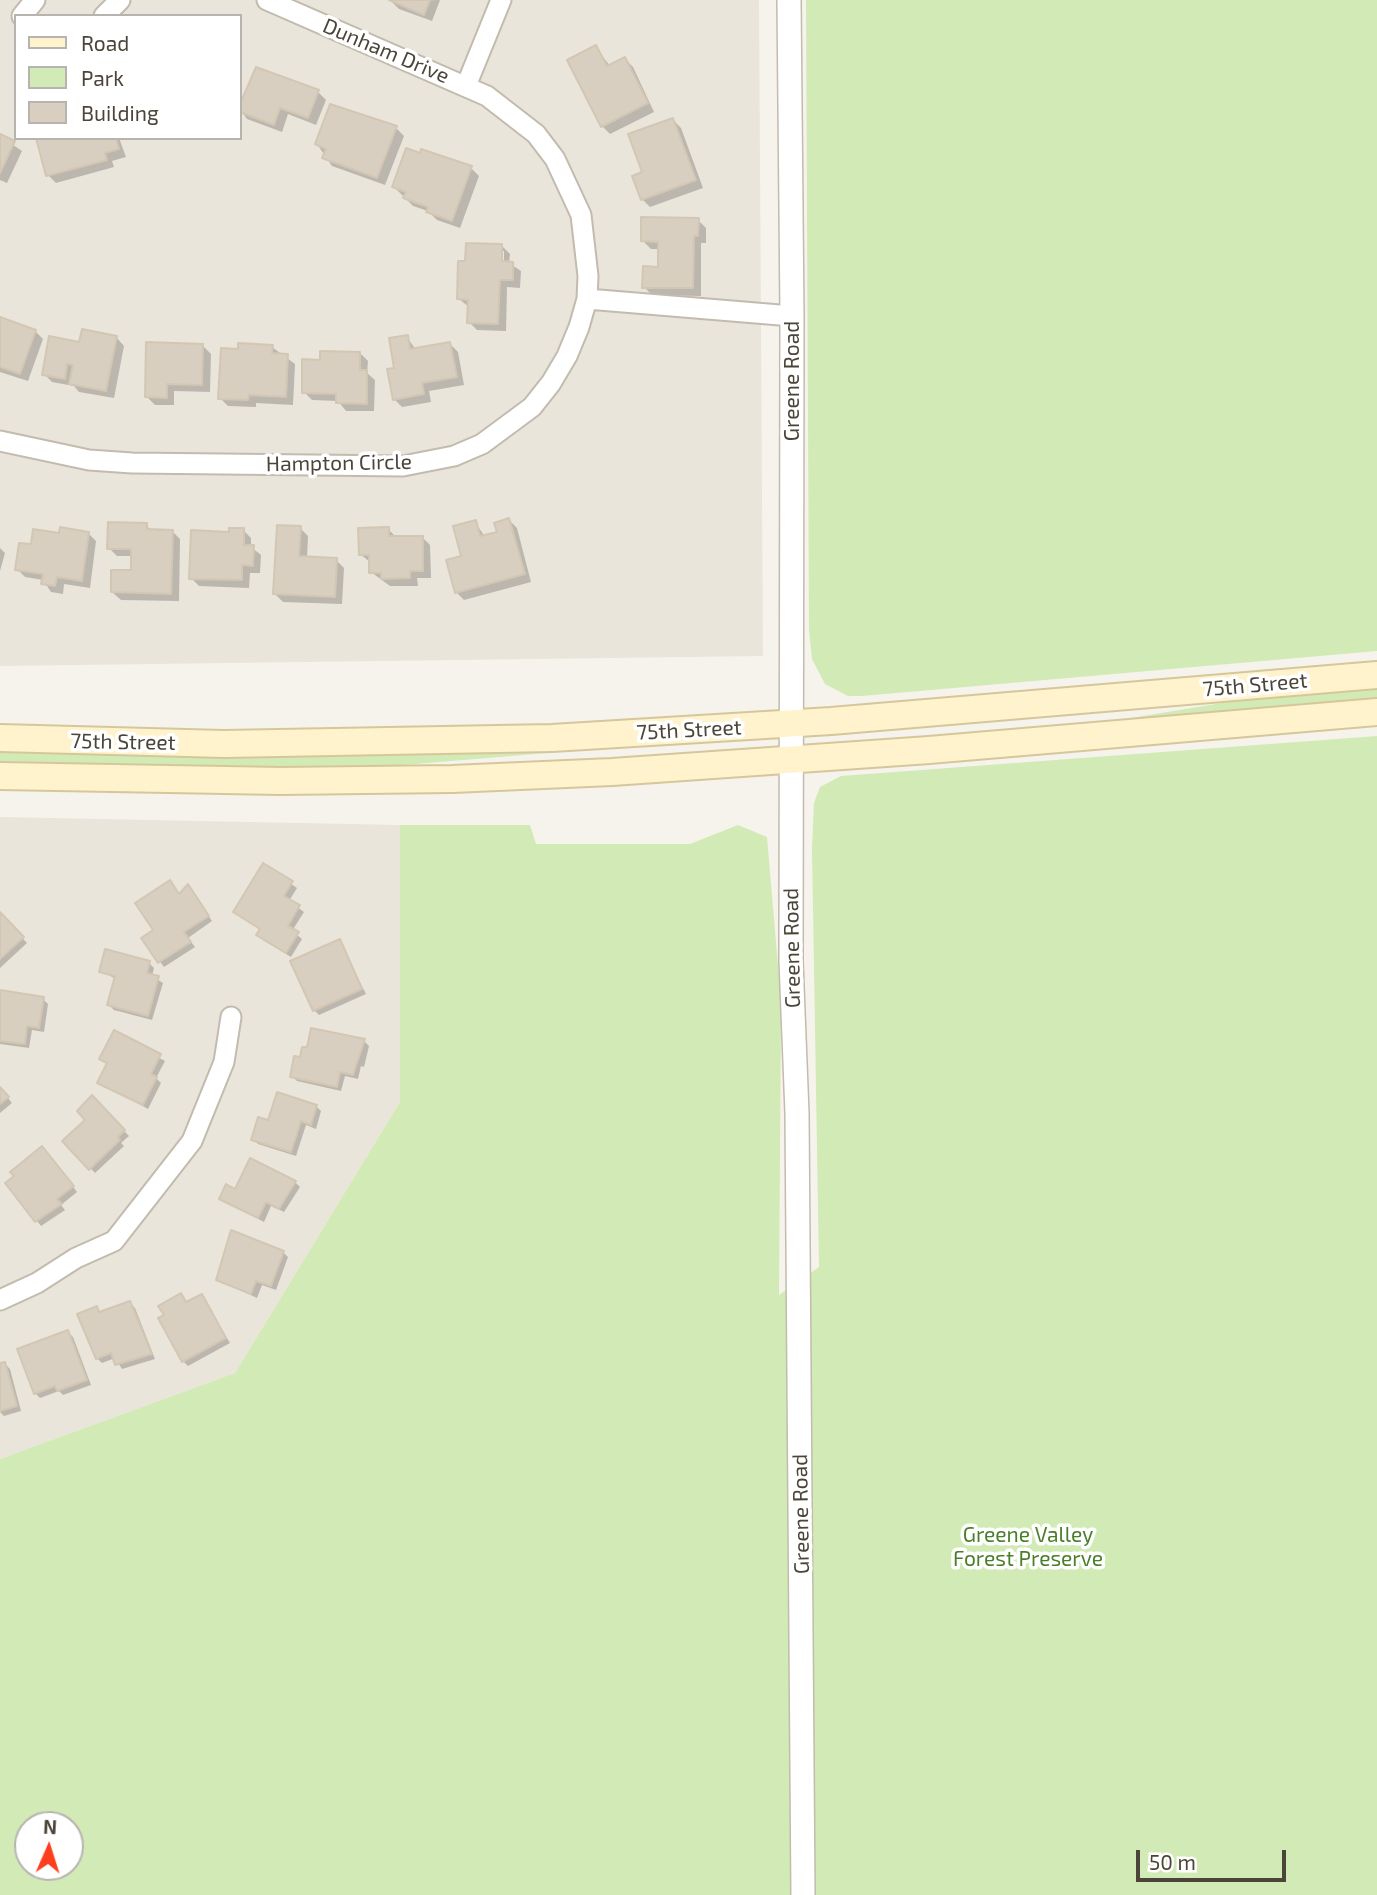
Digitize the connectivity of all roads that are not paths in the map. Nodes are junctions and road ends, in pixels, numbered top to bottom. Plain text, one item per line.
1 (35, 0) edge
2 (120, 0) edge
3 (267, 0) edge
4 (501, 0) edge
5 (789, 0) edge
6 (24, 14) edge
7 (106, 14) edge
8 (466, 86) junction
9 (587, 299) junction
10 (792, 316) junction
11 (0, 441) edge
12 (1377, 675) edge
13 (1377, 712) edge
14 (790, 724) junction
15 (0, 738) edge
16 (790, 760) junction
17 (0, 776) edge
18 (231, 1017) dead end
19 (0, 1300) edge
20 (803, 1895) edge

1 - 6 street
2 - 7 street
3 - 8 street, Dunham Drive
4 - 8 street
5 - 10 street, Greene Road
8 - 9 street, Hampton Circle
9 - 10 street
9 - 11 street, Hampton Circle
10 - 14 street, Greene Road
12 - 14 main road, 75th Street
13 - 16 main road, 75th Street
14 - 15 main road, 75th Street
14 - 16 street, Greene Road
16 - 17 main road, 75th Street
16 - 20 street, Greene Road
18 - 19 street

